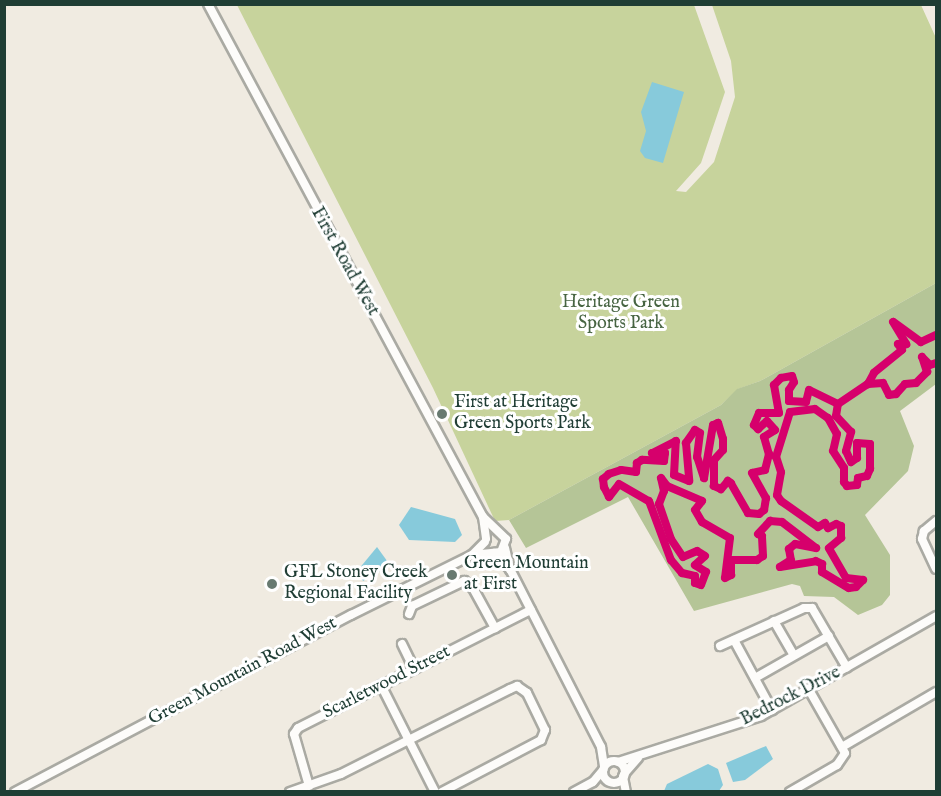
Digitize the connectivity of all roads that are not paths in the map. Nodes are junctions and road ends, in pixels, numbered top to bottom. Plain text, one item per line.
1 (208, 4) edge
2 (483, 517) junction
3 (936, 521) edge
4 (499, 532) junction
5 (486, 540) junction
6 (505, 548) junction
7 (493, 553) junction
8 (472, 555) junction
9 (510, 569) junction
10 (936, 569) edge
11 (531, 610) junction
12 (409, 614) dead end
13 (936, 615) edge
14 (774, 621) junction
15 (495, 628) junction
16 (830, 636) junction
17 (734, 640) junction
18 (402, 644) dead end
19 (720, 646) dead end
20 (794, 655) junction
21 (847, 668) junction
22 (414, 669) junction
23 (755, 678) junction
24 (381, 685) junction
25 (809, 690) junction
26 (936, 692) edge
27 (772, 710) junction
28 (408, 740) junction
29 (601, 747) junction
30 (842, 747) junction
31 (638, 758) junction
32 (616, 761) junction
33 (604, 768) junction
34 (624, 776) junction
35 (610, 781) junction
36 (594, 782) junction
37 (309, 786) junction
38 (16, 791) edge
39 (290, 792) edge
40 (435, 792) edge
41 (442, 792) edge
42 (574, 792) edge
43 (623, 792) edge
44 (790, 792) edge

1 - 2 street, First Road West
2 - 4 street, First Road West
2 - 5 street, First Road West
3 - 10 street
4 - 5 street, Green Mountain Road West
4 - 6 street
5 - 7 street
5 - 8 street, Green Mountain Road West
6 - 7 street, Green Mountain Road West
6 - 9 street
7 - 8 street, Green Mountain Road West
7 - 9 street
8 - 38 street, Green Mountain Road West
9 - 11 street
11 - 15 street, Scarletwood Street
11 - 29 street
12 - 15 street
13 - 21 street, Bedrock Drive
14 - 16 street
14 - 17 street
14 - 20 street
15 - 22 street, Scarletwood Street
16 - 20 street
16 - 21 street
17 - 19 street
17 - 23 street
18 - 22 street
20 - 23 street
21 - 25 street, Bedrock Drive
22 - 24 street, Scarletwood Street
23 - 27 street
24 - 28 street
24 - 37 street, Scarletwood Street
25 - 27 street, Bedrock Drive
25 - 30 street
26 - 30 street
27 - 31 street, Bedrock Drive
28 - 37 street
28 - 40 street
28 - 41 street
29 - 32 street
29 - 33 street
30 - 44 street
31 - 32 street, Bedrock Drive
31 - 34 street, Bedrock Drive
32 - 33 street
32 - 34 street
33 - 35 street
33 - 36 street
34 - 35 street
34 - 43 street
35 - 36 street
35 - 43 street
36 - 42 street
37 - 39 street

